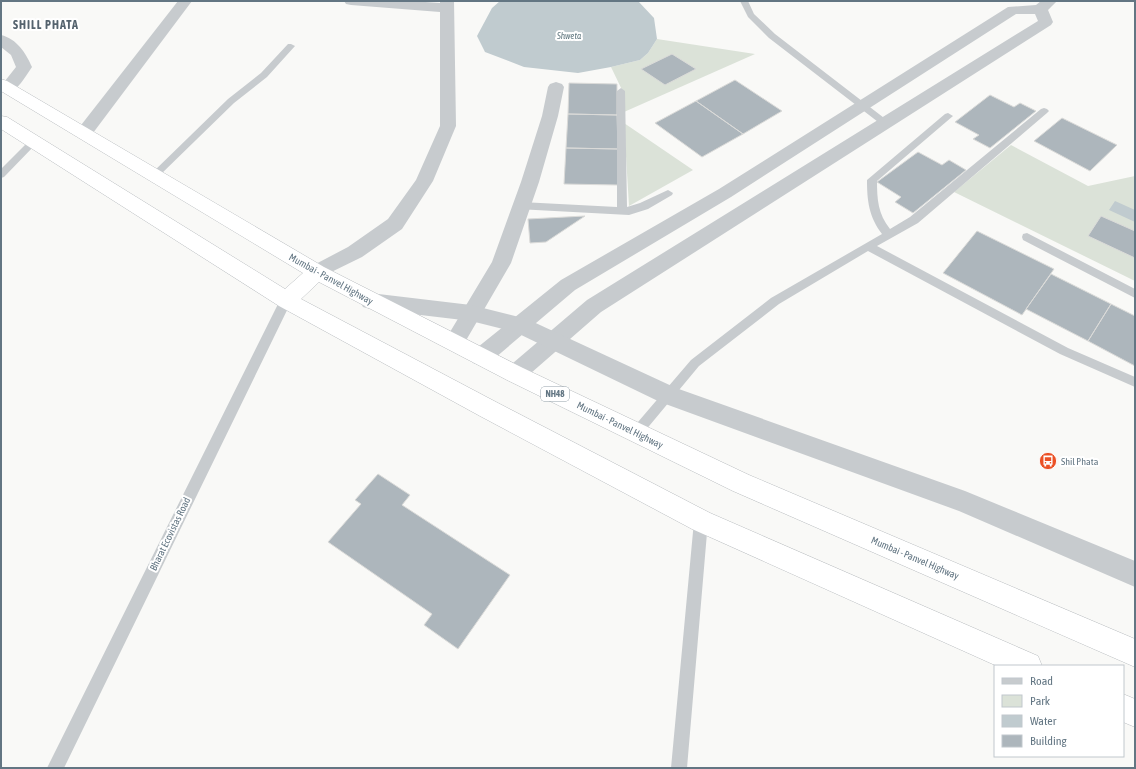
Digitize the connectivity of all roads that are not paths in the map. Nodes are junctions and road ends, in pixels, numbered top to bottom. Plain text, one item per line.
1 (185, 1) edge
2 (351, 1) edge
3 (744, 1) edge
4 (447, 4) edge
5 (1045, 5) edge
6 (1, 40) edge
7 (291, 46) dead end
8 (5, 86) edge
9 (556, 87) dead end
10 (620, 91) dead end
11 (861, 106) junction
12 (1044, 111) dead end
13 (948, 116) dead end
14 (1, 121) edge
15 (885, 123) junction
16 (36, 128) junction
17 (84, 133) junction
18 (1, 175) edge
19 (155, 175) junction
20 (668, 193) dead end
21 (521, 206) junction
22 (622, 211) junction
23 (889, 235) junction
24 (1027, 237) dead end
25 (869, 247) junction
26 (317, 272) junction
27 (1135, 294) edge
28 (286, 300) junction
29 (370, 301) junction
30 (471, 313) junction
31 (520, 325) junction
32 (553, 341) junction
33 (454, 343) junction
34 (481, 357) junction
35 (515, 374) junction
36 (1135, 382) edge
37 (668, 395) junction
38 (636, 433) junction
39 (700, 520) junction
40 (1135, 574) edge
41 (1135, 653) edge
42 (1026, 665) edge
43 (1124, 708) edge
44 (1135, 713) edge
45 (55, 768) edge
46 (679, 768) edge

1 - 17 street
2 - 4 street
3 - 11 lane
4 - 26 street
5 - 11 street
5 - 15 street
6 - 8 street
7 - 19 lane
8 - 16 highway, Mumbai - Panvel Highway / NH48
9 - 21 street
10 - 22 lane
11 - 15 lane
11 - 31 street
12 - 23 lane
13 - 23 lane
14 - 16 highway, Mumbai - Panvel Highway / NH48
15 - 32 street
16 - 17 highway, Mumbai - Panvel Highway / NH48
16 - 18 lane
16 - 28 highway, Mumbai - Panvel Highway / NH48
17 - 19 highway, Mumbai - Panvel Highway / NH48
19 - 26 highway, Mumbai - Panvel Highway / NH48
20 - 22 lane
21 - 22 lane
21 - 30 street
23 - 25 lane
24 - 27 lane
25 - 36 lane
25 - 37 lane
26 - 28 highway
26 - 29 highway, Mumbai - Panvel Highway / NH48
28 - 39 highway, Mumbai - Panvel Highway / NH48
28 - 45 lane, Bharat Ecovistas Road
29 - 30 street
29 - 33 highway, Mumbai - Panvel Highway / NH48
30 - 31 street
30 - 33 street
31 - 32 street
31 - 34 street
32 - 35 street
32 - 37 street
33 - 34 highway, Mumbai - Panvel Highway / NH48
34 - 35 highway, Mumbai - Panvel Highway / NH48
35 - 38 highway, Mumbai - Panvel Highway / NH48
37 - 38 lane
37 - 40 street
38 - 41 highway, Mumbai - Panvel Highway / NH48
39 - 42 highway, Mumbai - Panvel Highway / NH48
39 - 46 lane
43 - 44 highway

